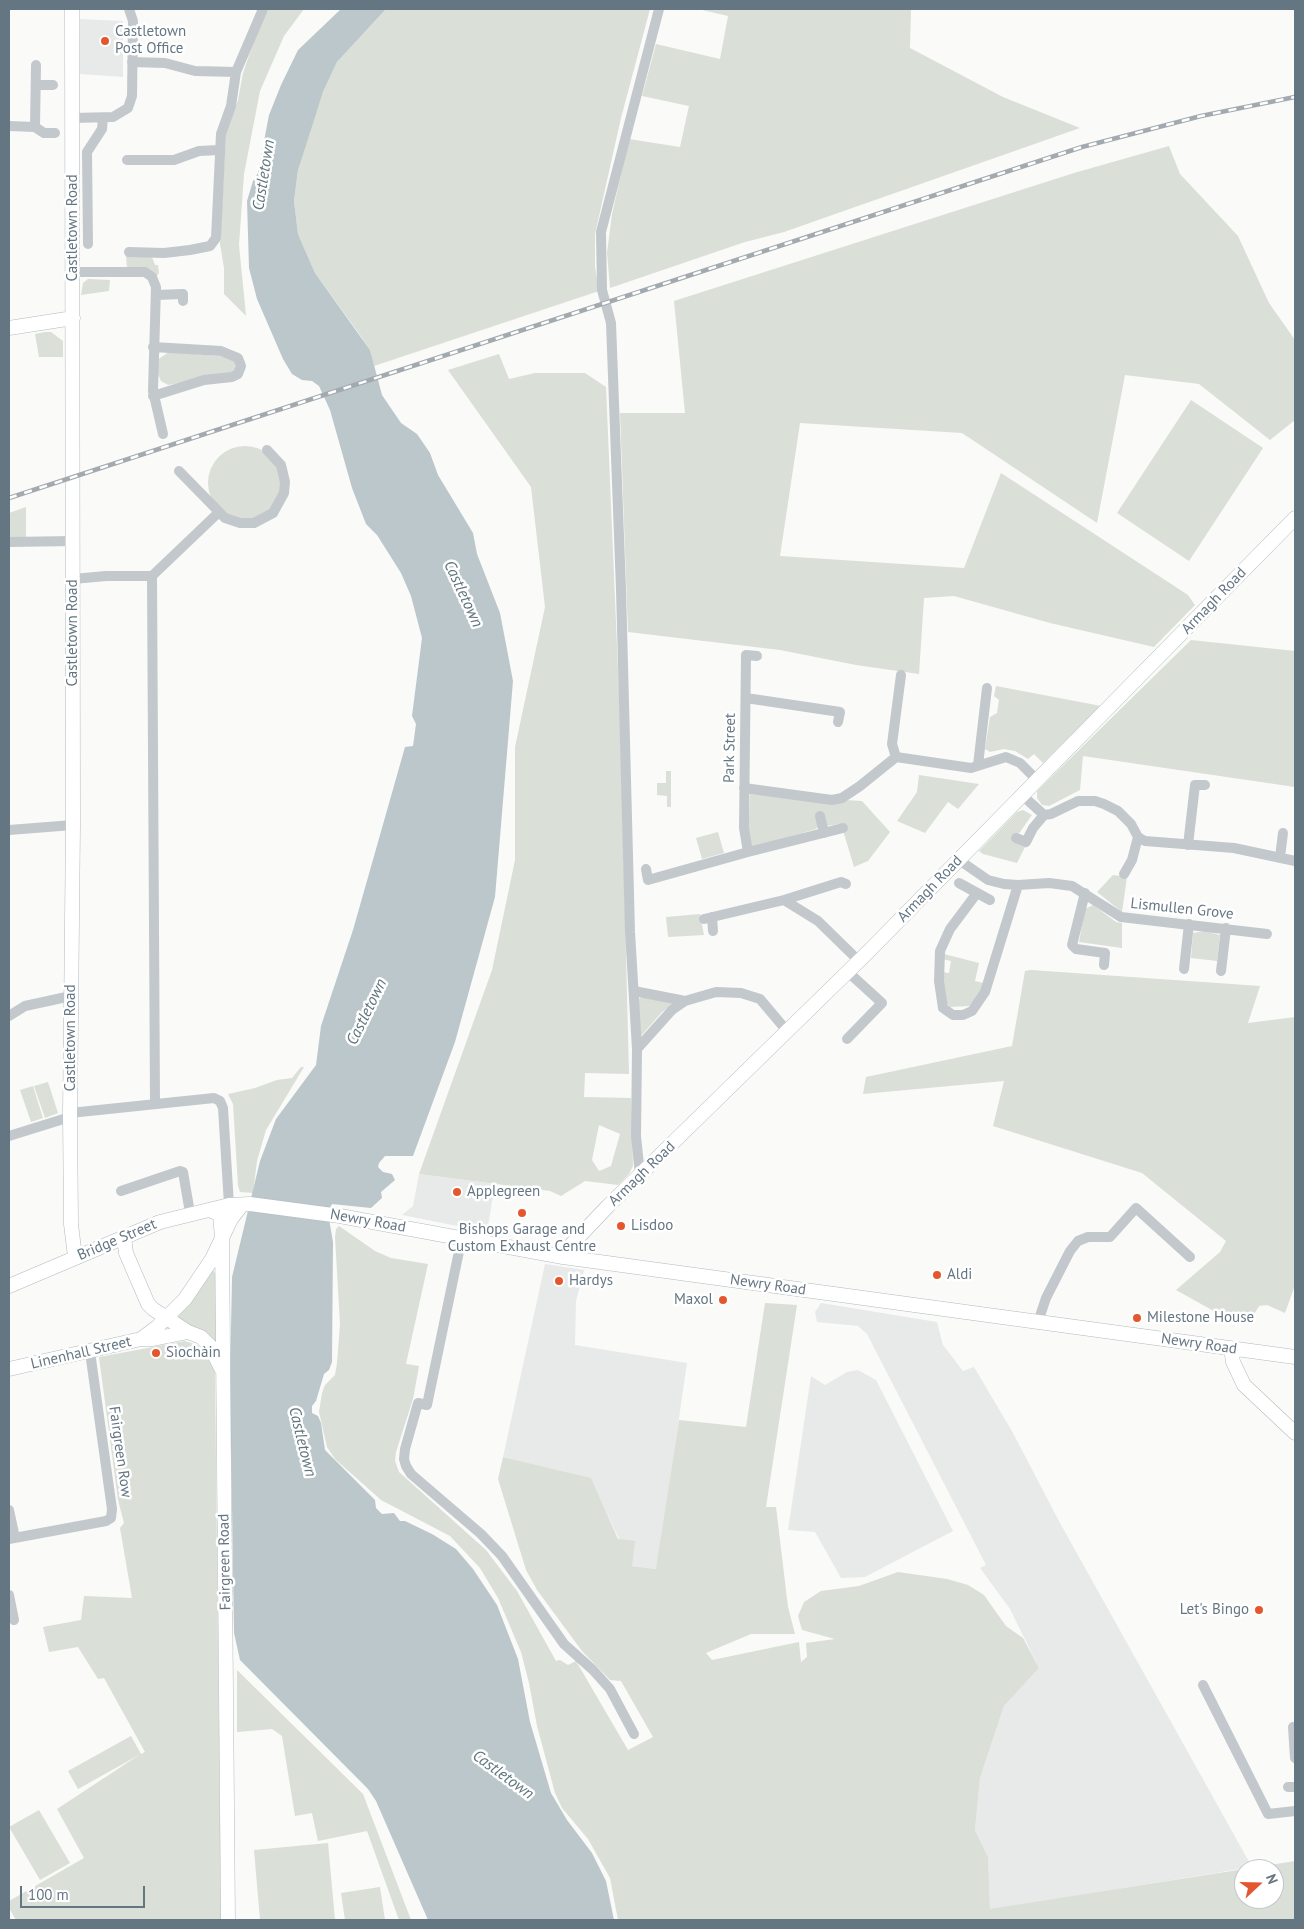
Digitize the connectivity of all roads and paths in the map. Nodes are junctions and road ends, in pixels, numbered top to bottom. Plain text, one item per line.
1 (72, 9) edge
2 (128, 9) edge
3 (263, 9) edge
4 (658, 9) edge
5 (132, 62) junction
6 (36, 65) dead end
7 (236, 72) junction
8 (36, 85) junction
9 (53, 85) dead end
10 (73, 118) junction
11 (103, 118) junction
12 (9, 126) edge
13 (35, 127) junction
14 (55, 133) dead end
15 (219, 150) junction
16 (127, 160) dead end
17 (88, 244) dead end
18 (129, 252) dead end
19 (73, 272) junction
20 (156, 295) junction
21 (183, 302) dead end
22 (73, 318) junction
23 (9, 328) edge
24 (153, 347) junction
25 (153, 396) junction
26 (163, 434) dead end
27 (266, 450) dead end
28 (179, 471) dead end
29 (218, 513) junction
30 (1295, 518) edge
31 (73, 541) junction
32 (9, 542) edge
33 (152, 576) junction
34 (73, 579) junction
35 (757, 656) dead end
36 (901, 675) dead end
37 (987, 688) dead end
38 (746, 698) junction
39 (985, 707) junction
40 (996, 708) dead end
41 (838, 722) dead end
42 (896, 757) junction
43 (978, 765) junction
44 (1037, 780) junction
45 (1206, 785) dead end
46 (744, 788) junction
47 (1022, 795) junction
48 (1044, 815) junction
49 (820, 816) dead end
50 (73, 825) junction
51 (843, 828) dead end
52 (9, 830) edge
53 (824, 833) junction
54 (1283, 833) dead end
55 (1138, 837) junction
56 (1016, 838) dead end
57 (1188, 845) junction
58 (748, 852) junction
59 (1280, 857) junction
60 (959, 860) junction
61 (1295, 861) edge
62 (646, 869) dead end
63 (1124, 874) dead end
64 (846, 884) dead end
65 (959, 884) dead end
66 (1018, 885) junction
67 (1085, 892) junction
68 (977, 893) junction
69 (784, 900) junction
70 (990, 900) dead end
71 (1189, 924) junction
72 (1226, 928) junction
73 (713, 931) dead end
74 (1267, 934) dead end
75 (859, 961) junction
76 (1104, 965) dead end
77 (1184, 969) dead end
78 (1221, 971) dead end
79 (848, 972) junction
80 (634, 991) junction
81 (71, 996) junction
82 (685, 1001) junction
83 (9, 1016) edge
84 (787, 1031) junction
85 (847, 1039) dead end
86 (638, 1049) junction
87 (155, 1103) junction
88 (70, 1115) junction
89 (9, 1136) edge
90 (640, 1175) junction
91 (121, 1191) dead end
92 (240, 1204) junction
93 (210, 1210) junction
94 (190, 1213) junction
95 (124, 1237) junction
96 (222, 1237) junction
97 (462, 1237) junction
98 (75, 1257) junction
99 (563, 1257) junction
100 (1190, 1257) dead end
101 (9, 1286) edge
102 (167, 1318) junction
103 (1038, 1322) junction
104 (188, 1332) junction
105 (140, 1338) junction
106 (1231, 1348) junction
107 (90, 1352) junction
108 (1295, 1357) edge
109 (9, 1369) edge
110 (224, 1378) junction
111 (1295, 1433) edge
112 (9, 1510) edge
113 (12, 1538) edge
114 (9, 1596) edge
115 (14, 1620) dead end
116 (1203, 1685) dead end
117 (1291, 1727) edge
118 (634, 1734) dead end
119 (1295, 1758) edge
120 (1295, 1811) edge
121 (228, 1920) edge

1 - 10 main road, Castletown Road
2 - 5 street
3 - 7 street
4 - 80 street
5 - 7 street
5 - 11 street
6 - 8 street
7 - 15 street
8 - 9 street
8 - 13 street
10 - 11 street
10 - 19 main road, Castletown Road
11 - 17 street
12 - 13 street
13 - 14 street
15 - 16 street
15 - 18 street
19 - 20 street
19 - 22 main road, Castletown Road
20 - 21 street
20 - 24 street
22 - 23 main road
22 - 31 main road, Castletown Road
24 - 25 street
24 - 25 street
25 - 26 street
27 - 29 street
28 - 29 street
29 - 33 street
30 - 44 main road, Armagh Road
31 - 32 street
31 - 34 main road, Castletown Road
33 - 34 street
33 - 87 street
34 - 50 main road, Castletown Road
35 - 38 street, Park Street
36 - 42 street
37 - 39 street
38 - 41 street
38 - 46 street, Park Street
39 - 40 street
39 - 43 street
42 - 43 street
42 - 46 street
43 - 44 street
44 - 47 main road, Armagh Road
45 - 57 street
46 - 58 street, Park Street
47 - 48 street
47 - 60 main road, Armagh Road
48 - 55 street
48 - 56 street
49 - 53 street
50 - 52 street
50 - 81 main road, Castletown Road
51 - 53 street
53 - 58 street
54 - 59 street
55 - 57 street
55 - 63 street
57 - 59 street
58 - 62 street
59 - 61 street
60 - 66 street, Lismullen Grove
60 - 75 main road, Armagh Road
64 - 69 street
65 - 68 street
66 - 67 street, Lismullen Grove
66 - 68 street
67 - 71 street, Lismullen Grove
67 - 76 street
68 - 70 street
69 - 73 street
69 - 75 street
71 - 72 street, Lismullen Grove
71 - 77 street
72 - 74 street, Lismullen Grove
72 - 78 street
75 - 79 main road, Armagh Road
79 - 84 main road, Armagh Road
79 - 85 street
80 - 82 street
80 - 86 street
81 - 83 street
81 - 88 main road, Castletown Road
82 - 84 street
82 - 86 street
84 - 90 main road, Armagh Road
86 - 90 street
87 - 88 street
87 - 92 street
88 - 89 street
88 - 98 main road, Castletown Road
90 - 99 main road, Armagh Road
91 - 94 street
92 - 93 main road, Bridge Street
92 - 96 main road
92 - 97 main road, Newry Road
93 - 94 main road, Bridge Street
93 - 96 main road, Fairgreen Road
94 - 95 main road, Bridge Street
95 - 98 main road, Bridge Street
95 - 102 main road
96 - 102 main road, Linenhall Street
96 - 110 main road, Fairgreen Road
97 - 99 main road, Newry Road
97 - 118 street
98 - 101 main road, Bridge Street
99 - 103 main road, Newry Road
100 - 103 street
102 - 104 main road
102 - 105 main road, Linenhall Street
103 - 106 main road, Newry Road
104 - 105 main road
104 - 110 main road
105 - 107 main road, Linenhall Street
106 - 108 main road, Newry Road
106 - 111 main road
107 - 109 main road, Linenhall Street
107 - 113 street, Fairgreen Row
110 - 121 main road, Fairgreen Road
112 - 113 street
114 - 115 street
116 - 120 street
117 - 119 street

